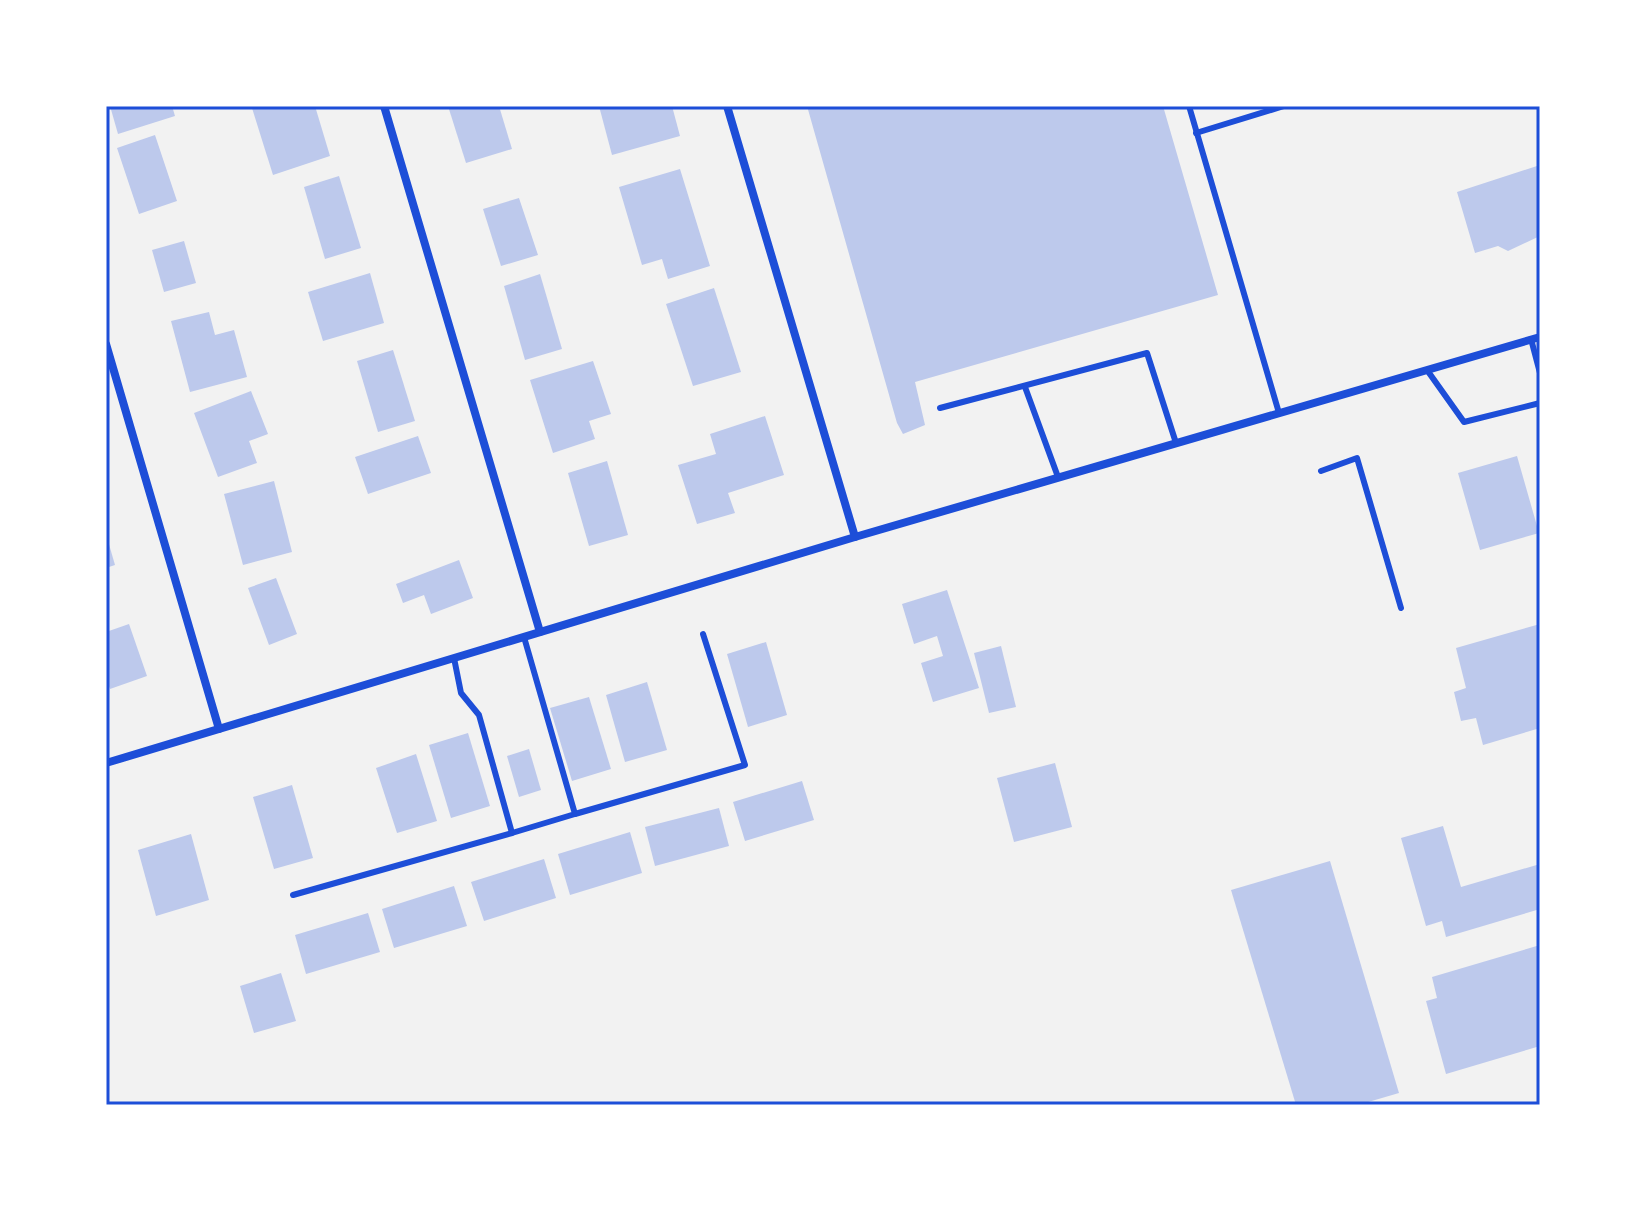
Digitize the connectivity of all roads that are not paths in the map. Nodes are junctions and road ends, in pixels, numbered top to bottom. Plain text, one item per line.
1 (384, 106) edge
2 (727, 106) edge
3 (1189, 106) edge
4 (1284, 106) edge
5 (1196, 133) junction
6 (1535, 338) edge
7 (106, 344) edge
8 (1427, 370) junction
9 (1540, 373) edge
10 (1025, 387) junction
11 (1540, 403) edge
12 (940, 408) dead end
13 (1279, 413) junction
14 (1176, 443) junction
15 (1321, 471) dead end
16 (1058, 477) junction
17 (855, 537) junction
18 (1401, 608) dead end
19 (540, 632) junction
20 (703, 634) dead end
21 (524, 637) junction
22 (454, 658) junction
23 (219, 729) junction
24 (106, 763) edge
25 (575, 814) junction
26 (512, 833) junction
27 (293, 895) dead end

1 - 19 street
2 - 17 street
3 - 5 lane
4 - 5 lane
5 - 13 lane
6 - 8 street
6 - 9 lane
7 - 23 street
8 - 11 lane
8 - 13 street
10 - 12 lane
10 - 14 lane
10 - 16 lane
13 - 14 street
14 - 16 street
15 - 18 lane
16 - 17 street
17 - 19 street
19 - 21 street
20 - 25 lane
21 - 22 street
21 - 25 lane
22 - 23 street
22 - 26 lane
23 - 24 street
25 - 26 lane
26 - 27 lane

